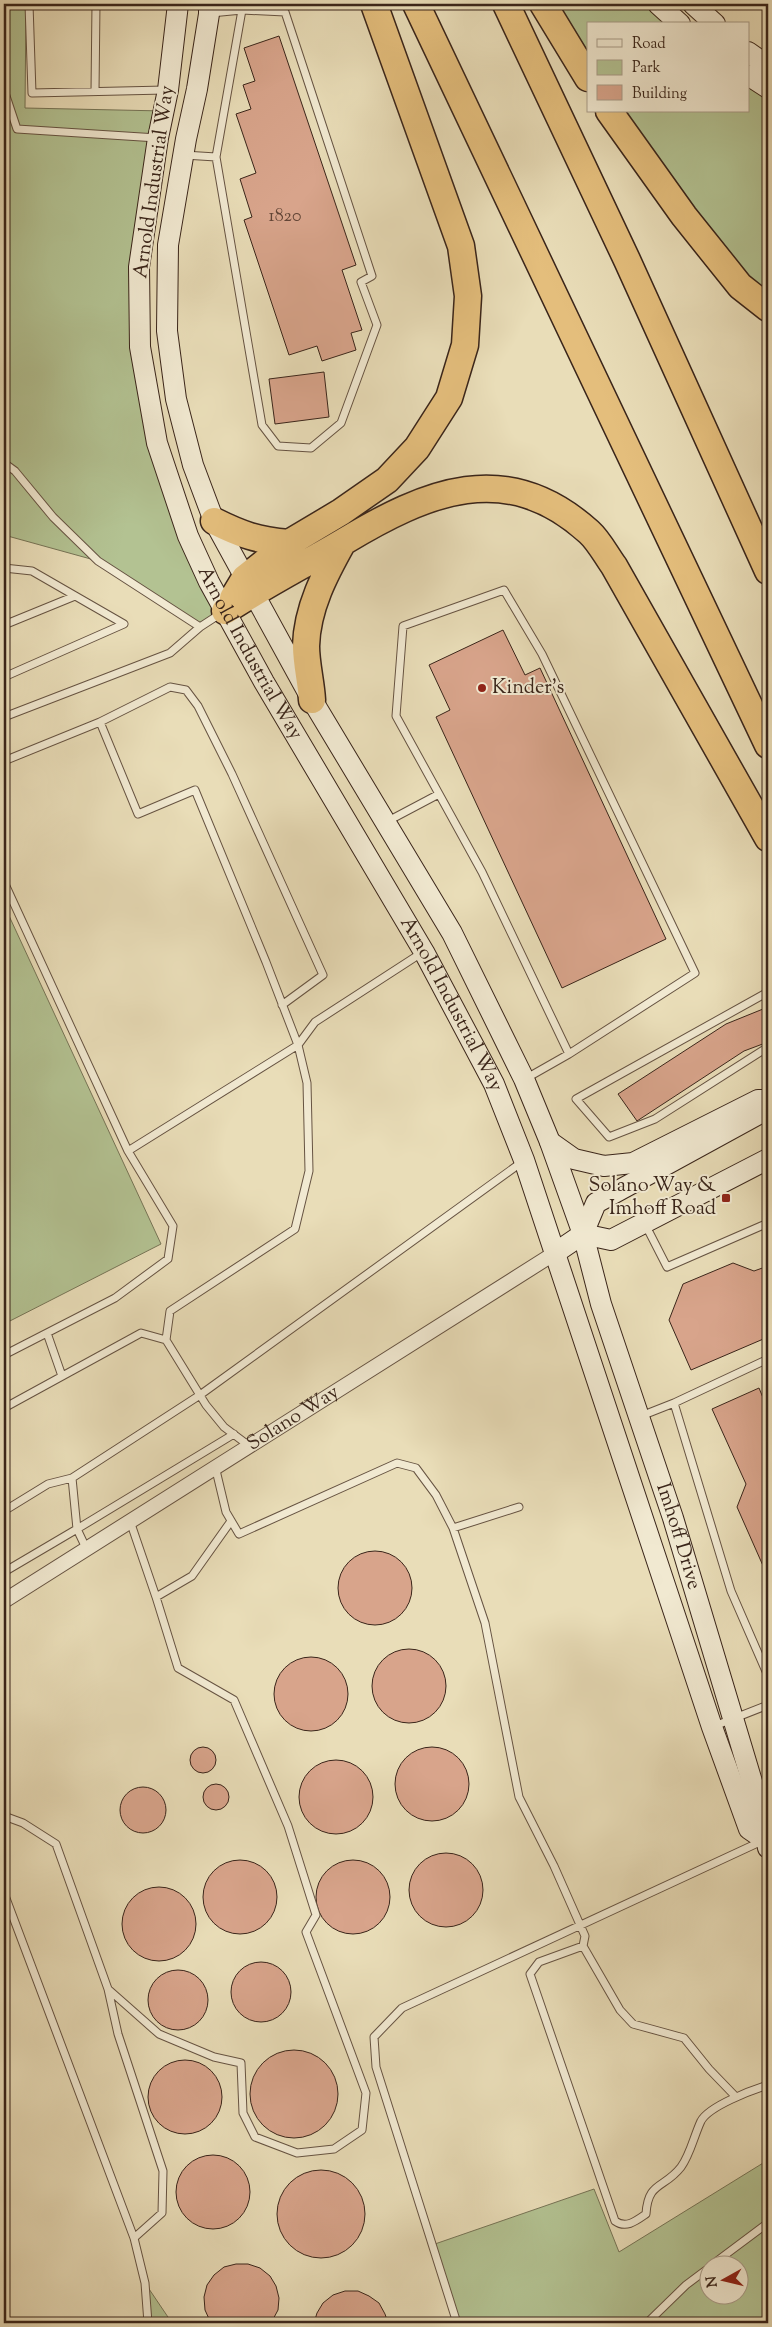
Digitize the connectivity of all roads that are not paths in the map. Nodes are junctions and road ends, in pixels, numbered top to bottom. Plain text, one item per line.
1 (29, 4) edge
2 (96, 4) edge
3 (178, 4) edge
4 (374, 4) edge
5 (416, 4) edge
6 (506, 4) edge
7 (543, 4) edge
8 (658, 4) edge
9 (693, 4) edge
10 (209, 9) edge
11 (242, 10) junction
12 (678, 22) edge
13 (713, 22) edge
14 (750, 53) edge
15 (768, 66) edge
16 (587, 76) edge
17 (750, 76) edge
18 (768, 88) edge
19 (4, 90) edge
20 (168, 90) junction
21 (95, 91) junction
22 (610, 112) edge
23 (158, 138) junction
24 (184, 155) junction
25 (216, 157) junction
26 (768, 308) edge
27 (4, 463) edge
28 (214, 521) junction
29 (343, 541) junction
30 (289, 543) junction
31 (4, 568) edge
32 (768, 571) edge
33 (249, 585) junction
34 (74, 596) junction
35 (225, 611) junction
36 (4, 625) edge
37 (200, 627) junction
38 (4, 677) edge
39 (312, 700) junction
40 (4, 717) edge
41 (100, 722) junction
42 (768, 745) edge
43 (4, 760) edge
44 (439, 794) junction
45 (386, 823) junction
46 (768, 838) edge
47 (4, 882) edge
48 (424, 952) junction
49 (768, 992) edge
50 (282, 1005) junction
51 (298, 1045) junction
52 (768, 1047) edge
53 (569, 1054) junction
54 (524, 1079) junction
55 (768, 1100) edge
56 (768, 1110) edge
57 (550, 1142) junction
58 (128, 1151) junction
59 (768, 1159) edge
60 (524, 1160) junction
61 (768, 1223) edge
62 (645, 1224) junction
63 (583, 1234) junction
64 (555, 1253) junction
65 (47, 1333) junction
66 (166, 1340) junction
67 (4, 1355) edge
68 (768, 1360) edge
69 (62, 1376) junction
70 (200, 1395) junction
71 (674, 1403) junction
72 (4, 1408) edge
73 (638, 1418) junction
74 (234, 1434) junction
75 (248, 1445) junction
76 (215, 1466) junction
77 (72, 1478) junction
78 (519, 1507) dead end
79 (4, 1511) edge
80 (129, 1520) junction
81 (231, 1521) junction
82 (453, 1528) junction
83 (77, 1529) junction
84 (86, 1548) junction
85 (4, 1572) edge
86 (156, 1597) junction
87 (4, 1600) edge
88 (768, 1676) edge
89 (768, 1705) edge
90 (732, 1719) junction
91 (712, 1727) junction
92 (4, 1816) edge
93 (767, 1845) edge
94 (4, 1893) edge
95 (6, 1906) edge
96 (581, 1926) junction
97 (583, 1946) junction
98 (108, 1990) junction
99 (768, 2085) edge
100 (736, 2097) junction
101 (768, 2223) edge
102 (134, 2238) junction
103 (726, 2254) edge
104 (700, 2274) edge
105 (148, 2323) edge
106 (457, 2323) edge
107 (647, 2323) edge

1 - 21 lane
2 - 21 lane
3 - 20 street, Arnold Industrial Way
4 - 30 highway
5 - 42 highway
6 - 32 highway
7 - 16 highway
8 - 12 street
9 - 13 street
10 - 11 lane
10 - 24 street, Arnold Industrial Way
11 - 25 lane
11 - 25 lane
14 - 15 street
17 - 18 street
19 - 23 lane
20 - 21 lane
20 - 23 street, Arnold Industrial Way
22 - 26 highway
23 - 35 street, Arnold Industrial Way
24 - 25 lane
24 - 28 street, Arnold Industrial Way
27 - 37 lane
28 - 30 highway
28 - 33 street, Arnold Industrial Way
29 - 33 highway
29 - 39 highway
29 - 46 highway
30 - 33 highway
31 - 34 lane
33 - 35 highway
33 - 39 street, Arnold Industrial Way
34 - 36 lane
34 - 38 lane
35 - 37 lane
35 - 48 street, Arnold Industrial Way
37 - 40 lane
39 - 45 street, Arnold Industrial Way
41 - 43 lane
41 - 50 lane
41 - 50 lane
44 - 45 lane
44 - 53 lane
44 - 53 lane
45 - 54 street, Arnold Industrial Way
47 - 58 lane
48 - 51 lane
48 - 60 street, Arnold Industrial Way
49 - 52 lane
50 - 51 lane
51 - 58 lane
51 - 66 lane
53 - 54 lane
54 - 57 street, Arnold Industrial Way
55 - 57 street
56 - 63 street
57 - 63 street, Arnold Industrial Way
58 - 65 lane
59 - 62 street
60 - 64 street, Arnold Industrial Way
60 - 70 lane
61 - 62 lane
62 - 63 street
63 - 64 street, Solano Way
63 - 73 street, Imhoff Drive
64 - 75 street, Solano Way
64 - 91 street, Imhoff Drive
65 - 67 lane
65 - 69 lane
66 - 69 lane
66 - 70 lane
68 - 71 lane
69 - 72 lane
70 - 74 lane
70 - 77 lane
71 - 73 lane
71 - 88 lane
73 - 90 street, Imhoff Drive
74 - 75 lane
74 - 83 lane
75 - 76 street, Solano Way
76 - 80 street, Solano Way
76 - 81 lane
77 - 79 lane
77 - 83 lane
78 - 82 lane
80 - 84 street, Solano Way
80 - 86 lane
81 - 82 lane
81 - 86 lane
82 - 96 lane
83 - 84 lane
83 - 85 lane
84 - 87 street, Solano Way
86 - 98 lane
89 - 90 lane
90 - 91 lane
90 - 93 street, Imhoff Drive
91 - 93 street, Imhoff Drive
92 - 98 lane
93 - 96 lane
94 - 95 lane
95 - 102 lane
96 - 97 lane
96 - 106 lane
97 - 100 lane
97 - 100 lane
98 - 102 lane
99 - 100 lane
101 - 103 lane
102 - 105 lane
104 - 107 lane

